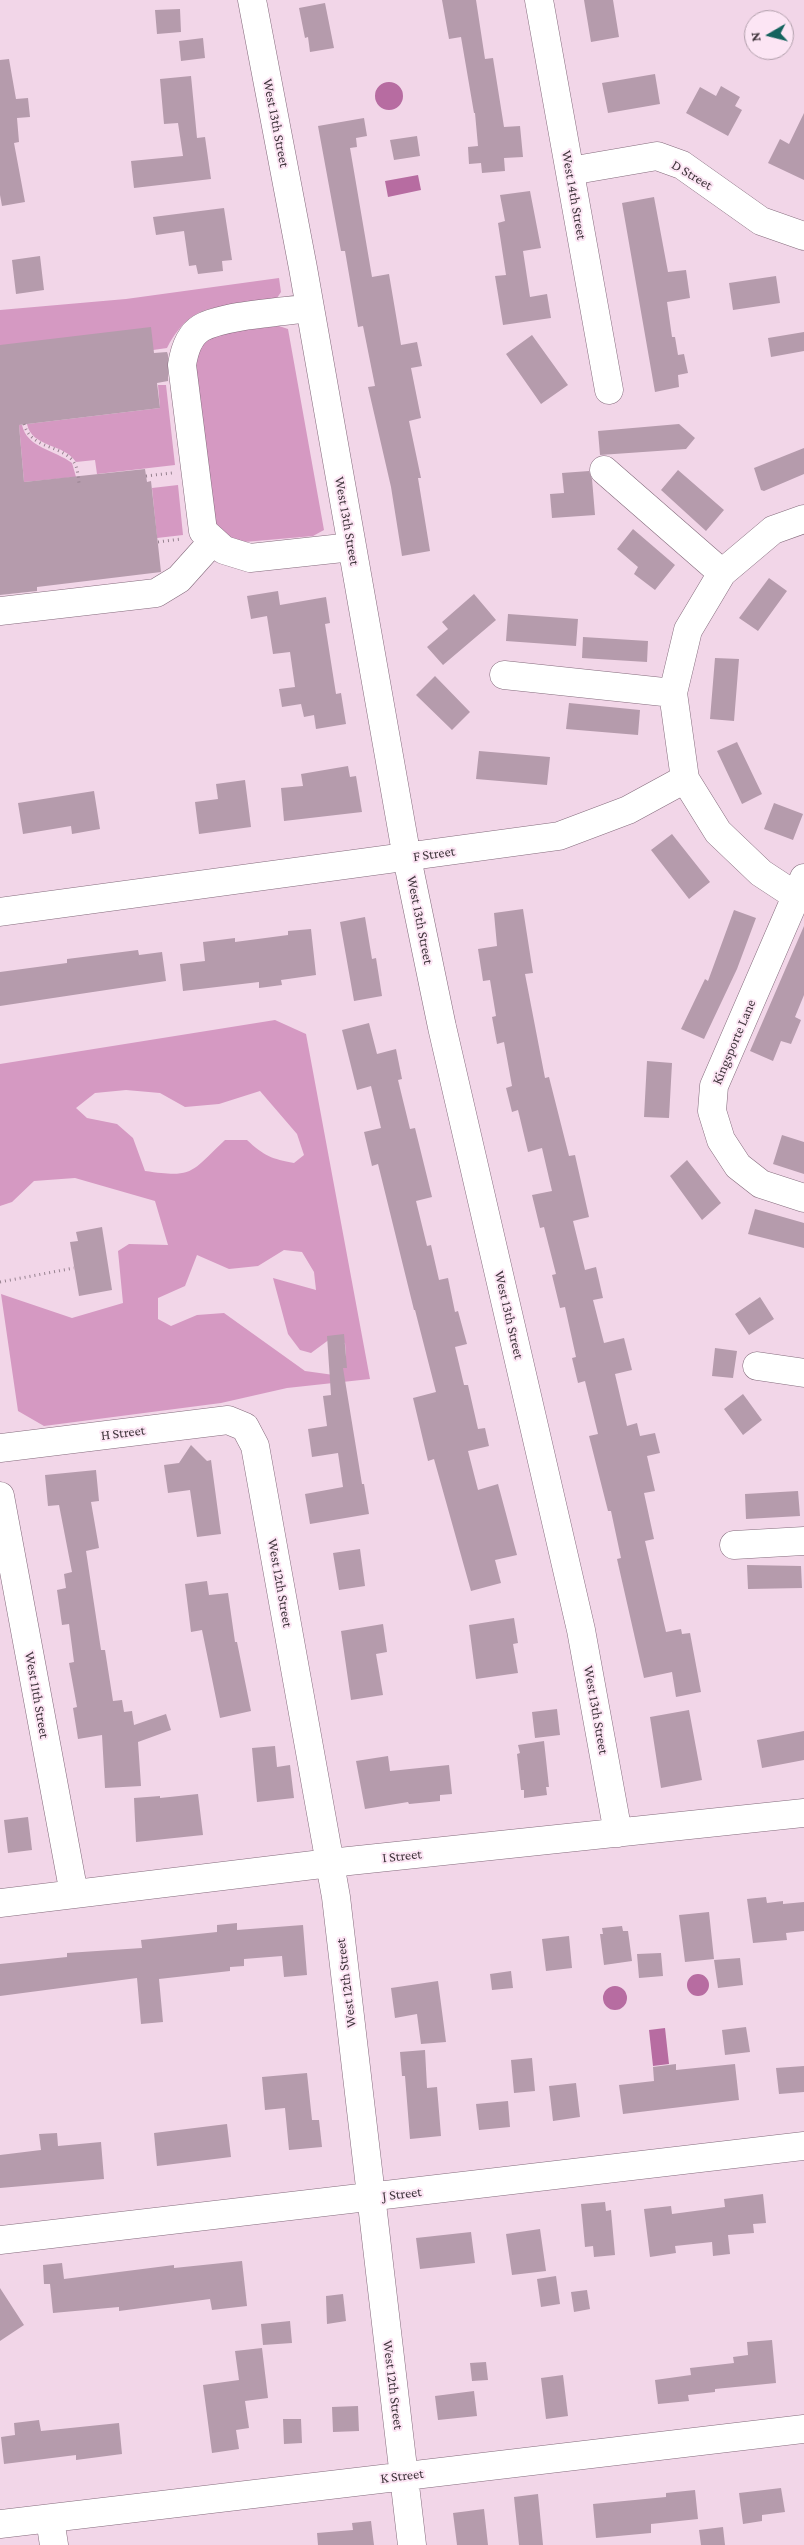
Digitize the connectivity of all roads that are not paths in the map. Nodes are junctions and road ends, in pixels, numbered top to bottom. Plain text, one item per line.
1 (252, 0) edge
2 (539, 0) edge
3 (570, 171) junction
4 (804, 236) edge
5 (310, 308) junction
6 (609, 390) dead end
7 (604, 470) dead end
8 (804, 519) edge
9 (213, 541) junction
10 (352, 547) junction
11 (722, 573) junction
12 (0, 611) edge
13 (504, 675) dead end
14 (673, 693) junction
15 (685, 779) junction
16 (407, 858) junction
17 (801, 891) edge
18 (0, 912) edge
19 (804, 1198) edge
20 (757, 1366) dead end
21 (804, 1373) edge
22 (245, 1428) joint
23 (0, 1448) edge
24 (0, 1496) edge
25 (804, 1541) edge
26 (734, 1545) dead end
27 (804, 1813) edge
28 (618, 1833) junction
29 (330, 1863) junction
30 (74, 1894) junction
31 (0, 1903) edge
32 (804, 2146) edge
33 (370, 2197) junction
34 (0, 2240) edge
35 (804, 2429) edge
36 (405, 2476) junction
37 (0, 2524) edge
38 (52, 2532) edge
39 (412, 2545) edge

1 - 5 street, West 13th Street
2 - 3 street, West 14th Street
3 - 4 street, D Street
3 - 6 street, West 14th Street
5 - 9 street
5 - 10 street, West 13th Street
7 - 11 street
8 - 11 street
9 - 10 street
9 - 12 street
10 - 16 street, West 13th Street
11 - 14 street
13 - 14 street
14 - 15 street
15 - 16 street, F Street
15 - 17 street
16 - 18 street, F Street
16 - 28 street, West 13th Street
17 - 19 street, Kingsporte Lane
20 - 21 street
22 - 23 street, H Street
22 - 29 street, West 12th Street
24 - 30 street, West 11th Street
25 - 26 street
27 - 28 street, I Street
28 - 29 street, I Street
29 - 30 street, I Street
29 - 33 street, West 12th Street
30 - 31 street, I Street
32 - 33 street, J Street
33 - 34 street, J Street
33 - 36 street, West 12th Street
35 - 36 street, K Street
36 - 38 street, K Street
36 - 39 street, West 12th Street
37 - 38 street, K Street

